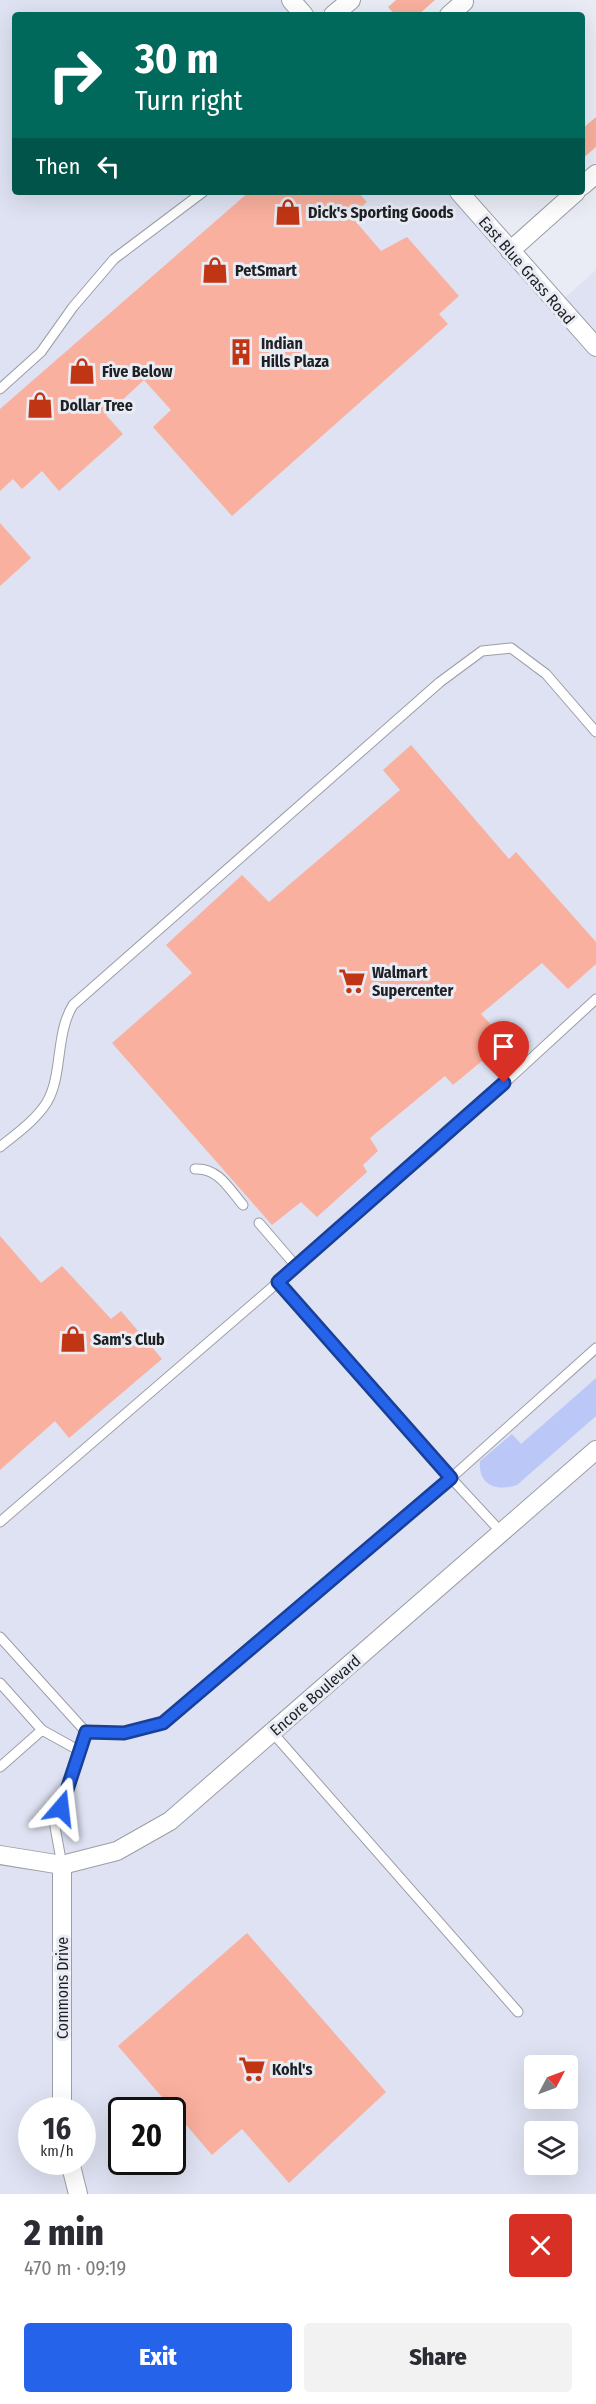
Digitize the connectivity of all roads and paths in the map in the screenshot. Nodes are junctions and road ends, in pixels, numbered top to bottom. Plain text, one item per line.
1 (291, 0) edge
2 (351, 0) edge
3 (464, 2) dead end
4 (301, 12) edge
5 (337, 12) edge
6 (452, 12) edge
7 (199, 195) edge
8 (462, 195) edge
9 (573, 195) edge
10 (510, 250) junction
11 (596, 347) edge
12 (0, 389) edge
13 (596, 732) edge
14 (596, 999) edge
15 (0, 1147) edge
16 (195, 1169) dead end
17 (243, 1205) dead end
18 (259, 1223) dead end
19 (296, 1266) junction
20 (278, 1282) junction
21 (596, 1348) edge
22 (596, 1450) edge
23 (451, 1478) junction
24 (0, 1522) edge
25 (501, 1532) junction
26 (0, 1637) edge
27 (0, 1683) edge
28 (42, 1730) junction
29 (86, 1732) junction
30 (272, 1732) junction
31 (78, 1750) junction
32 (0, 1767) edge
33 (0, 1855) edge
34 (62, 1865) junction
35 (518, 2012) dead end
36 (62, 2097) edge
37 (73, 2175) edge
38 (78, 2194) edge

1 - 4 street
2 - 5 street
3 - 6 street
7 - 12 lane
8 - 10 street, East Blue Grass Road
9 - 10 street
10 - 11 street, East Blue Grass Road
13 - 15 lane
14 - 19 lane
16 - 17 lane
18 - 19 lane
19 - 20 lane
20 - 23 lane
20 - 24 lane
21 - 23 lane
22 - 25 street, Encore Boulevard
23 - 25 lane
23 - 29 lane
25 - 30 street, Encore Boulevard
26 - 29 lane
27 - 28 lane
28 - 31 lane
28 - 32 lane
29 - 31 lane
30 - 34 street, Encore Boulevard
30 - 35 lane
31 - 34 lane
33 - 34 street, Encore Boulevard
34 - 36 street, Commons Drive
37 - 38 street

